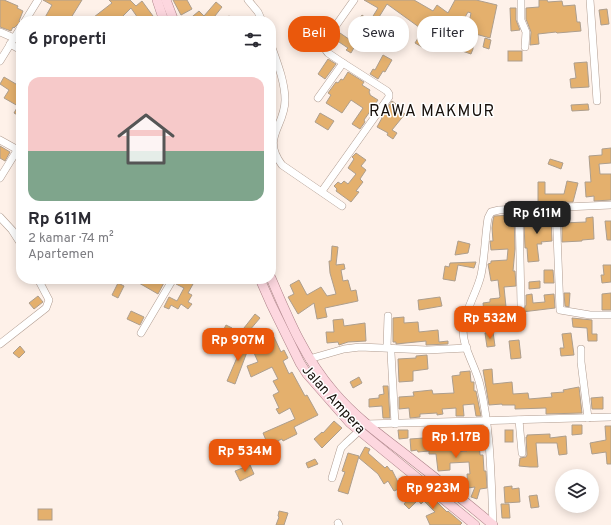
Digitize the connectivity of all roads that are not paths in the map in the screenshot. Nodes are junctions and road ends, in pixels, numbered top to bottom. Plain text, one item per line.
1 (38, 0) edge
2 (157, 0) edge
3 (166, 0) edge
4 (248, 0) edge
5 (354, 0) edge
6 (522, 0) edge
7 (590, 0) edge
8 (28, 16) edge
9 (162, 16) edge
10 (172, 16) edge
11 (260, 16) edge
12 (0, 32) edge
13 (16, 35) edge
14 (12, 41) junction
15 (16, 45) edge
16 (525, 47) dead end
17 (0, 61) edge
18 (276, 62) edge
19 (343, 63) junction
20 (318, 98) dead end
21 (597, 101) dead end
22 (276, 130) edge
23 (0, 140) edge
24 (16, 146) edge
25 (16, 152) edge
26 (276, 157) edge
27 (0, 178) edge
28 (322, 191) junction
29 (342, 206) dead end
30 (611, 206) edge
31 (556, 208) junction
32 (519, 209) junction
33 (0, 218) edge
34 (16, 236) edge
35 (41, 284) edge
36 (170, 284) edge
37 (262, 284) edge
38 (274, 284) edge
39 (521, 305) dead end
40 (611, 315) edge
41 (388, 316) dead end
42 (141, 333) dead end
43 (0, 344) edge
44 (467, 348) junction
45 (581, 349) dead end
46 (389, 350) junction
47 (309, 359) junction
48 (611, 417) edge
49 (588, 418) junction
50 (519, 420) junction
51 (487, 421) junction
52 (366, 424) junction
53 (395, 424) junction
54 (359, 431) junction
55 (522, 454) dead end
56 (332, 478) dead end
57 (475, 525) edge
58 (493, 525) edge

1 - 8 street
2 - 9 main road
3 - 10 main road
4 - 11 street
5 - 19 street
6 - 16 street
7 - 21 street
12 - 14 street
13 - 14 street
14 - 15 street
14 - 17 street
18 - 22 street
19 - 20 street
19 - 28 street
23 - 24 street
25 - 27 street
26 - 28 street
28 - 29 street
30 - 31 street
31 - 32 street
31 - 40 street
32 - 39 street
32 - 44 street
33 - 34 street
35 - 43 street
36 - 42 street
37 - 54 main road, Jalan Ampera
38 - 47 main road, Jalan Ampera
41 - 46 street
44 - 46 street
44 - 51 street
45 - 49 street
46 - 47 street
46 - 53 street
47 - 52 main road, Jalan Ampera
48 - 49 street
49 - 50 street
50 - 51 street
50 - 55 street
51 - 53 street
51 - 58 street
52 - 53 street
52 - 58 main road, Jalan Ampera
54 - 56 street
54 - 57 main road, Jalan Ampera

